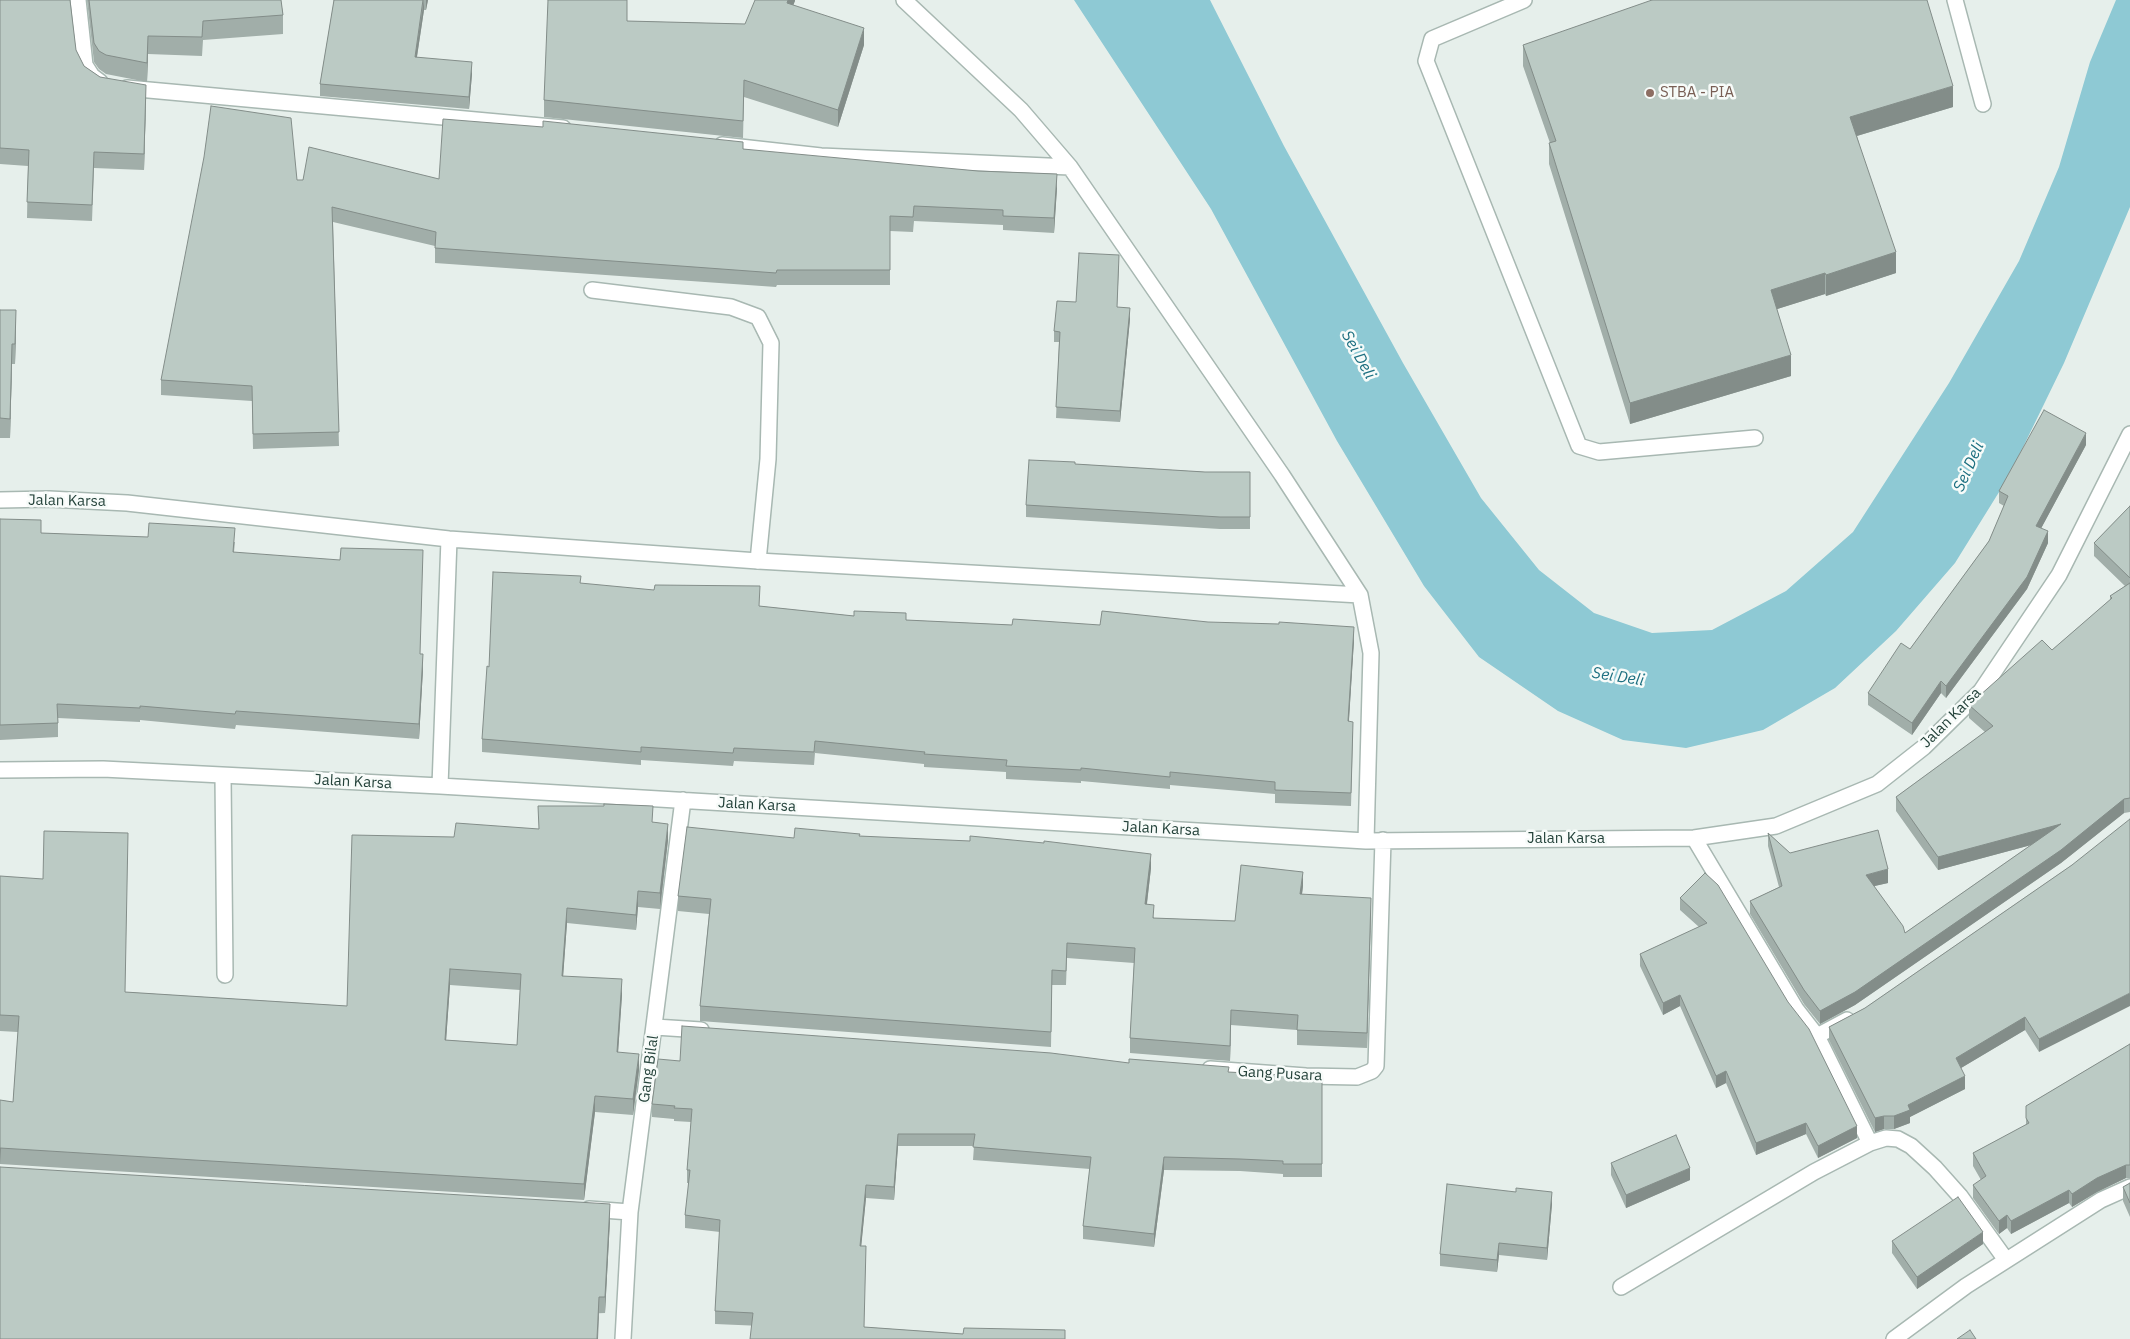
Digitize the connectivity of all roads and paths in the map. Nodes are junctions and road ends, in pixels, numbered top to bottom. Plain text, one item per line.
1 (78, 0) edge
2 (904, 0) edge
3 (1524, 0) edge
4 (1955, 0) edge
5 (1983, 104) dead end
6 (574, 130) edge
7 (703, 143) edge
8 (1070, 167) junction
9 (592, 290) dead end
10 (2130, 434) edge
11 (1755, 438) dead end
12 (0, 500) edge
13 (449, 539) junction
14 (758, 561) junction
15 (1360, 595) junction
16 (0, 770) edge
17 (223, 776) junction
18 (440, 786) junction
19 (683, 800) junction
20 (1694, 838) junction
21 (1383, 840) junction
22 (1366, 841) junction
23 (225, 975) dead end
24 (1860, 1013) edge
25 (655, 1027) junction
26 (714, 1031) edge
27 (1817, 1036) junction
28 (1197, 1068) edge
29 (1870, 1143) junction
30 (2130, 1187) edge
31 (571, 1208) edge
32 (630, 1212) junction
33 (2006, 1260) junction
34 (1621, 1287) dead end
35 (623, 1339) edge
36 (1894, 1339) edge

1 - 6 street
2 - 8 street
3 - 11 street
4 - 5 street
7 - 8 street
8 - 15 street
9 - 14 street
10 - 20 street, Jalan Karsa
12 - 13 street, Jalan Karsa
13 - 14 street, Jalan Karsa
13 - 18 street
14 - 15 street, Jalan Karsa
15 - 22 street
16 - 17 street, Jalan Karsa
17 - 18 street, Jalan Karsa
17 - 23 street
18 - 19 street, Jalan Karsa
19 - 22 street, Jalan Karsa
19 - 25 street, Gang Bilal
20 - 21 street, Jalan Karsa
20 - 27 street
21 - 22 street, Jalan Karsa
21 - 28 street, Gang Pusara
24 - 27 street
25 - 26 street
25 - 32 street, Gang Bilal
27 - 29 street
29 - 33 street
29 - 34 street
30 - 33 street
31 - 32 street
32 - 35 street, Gang Bilal
33 - 36 street

